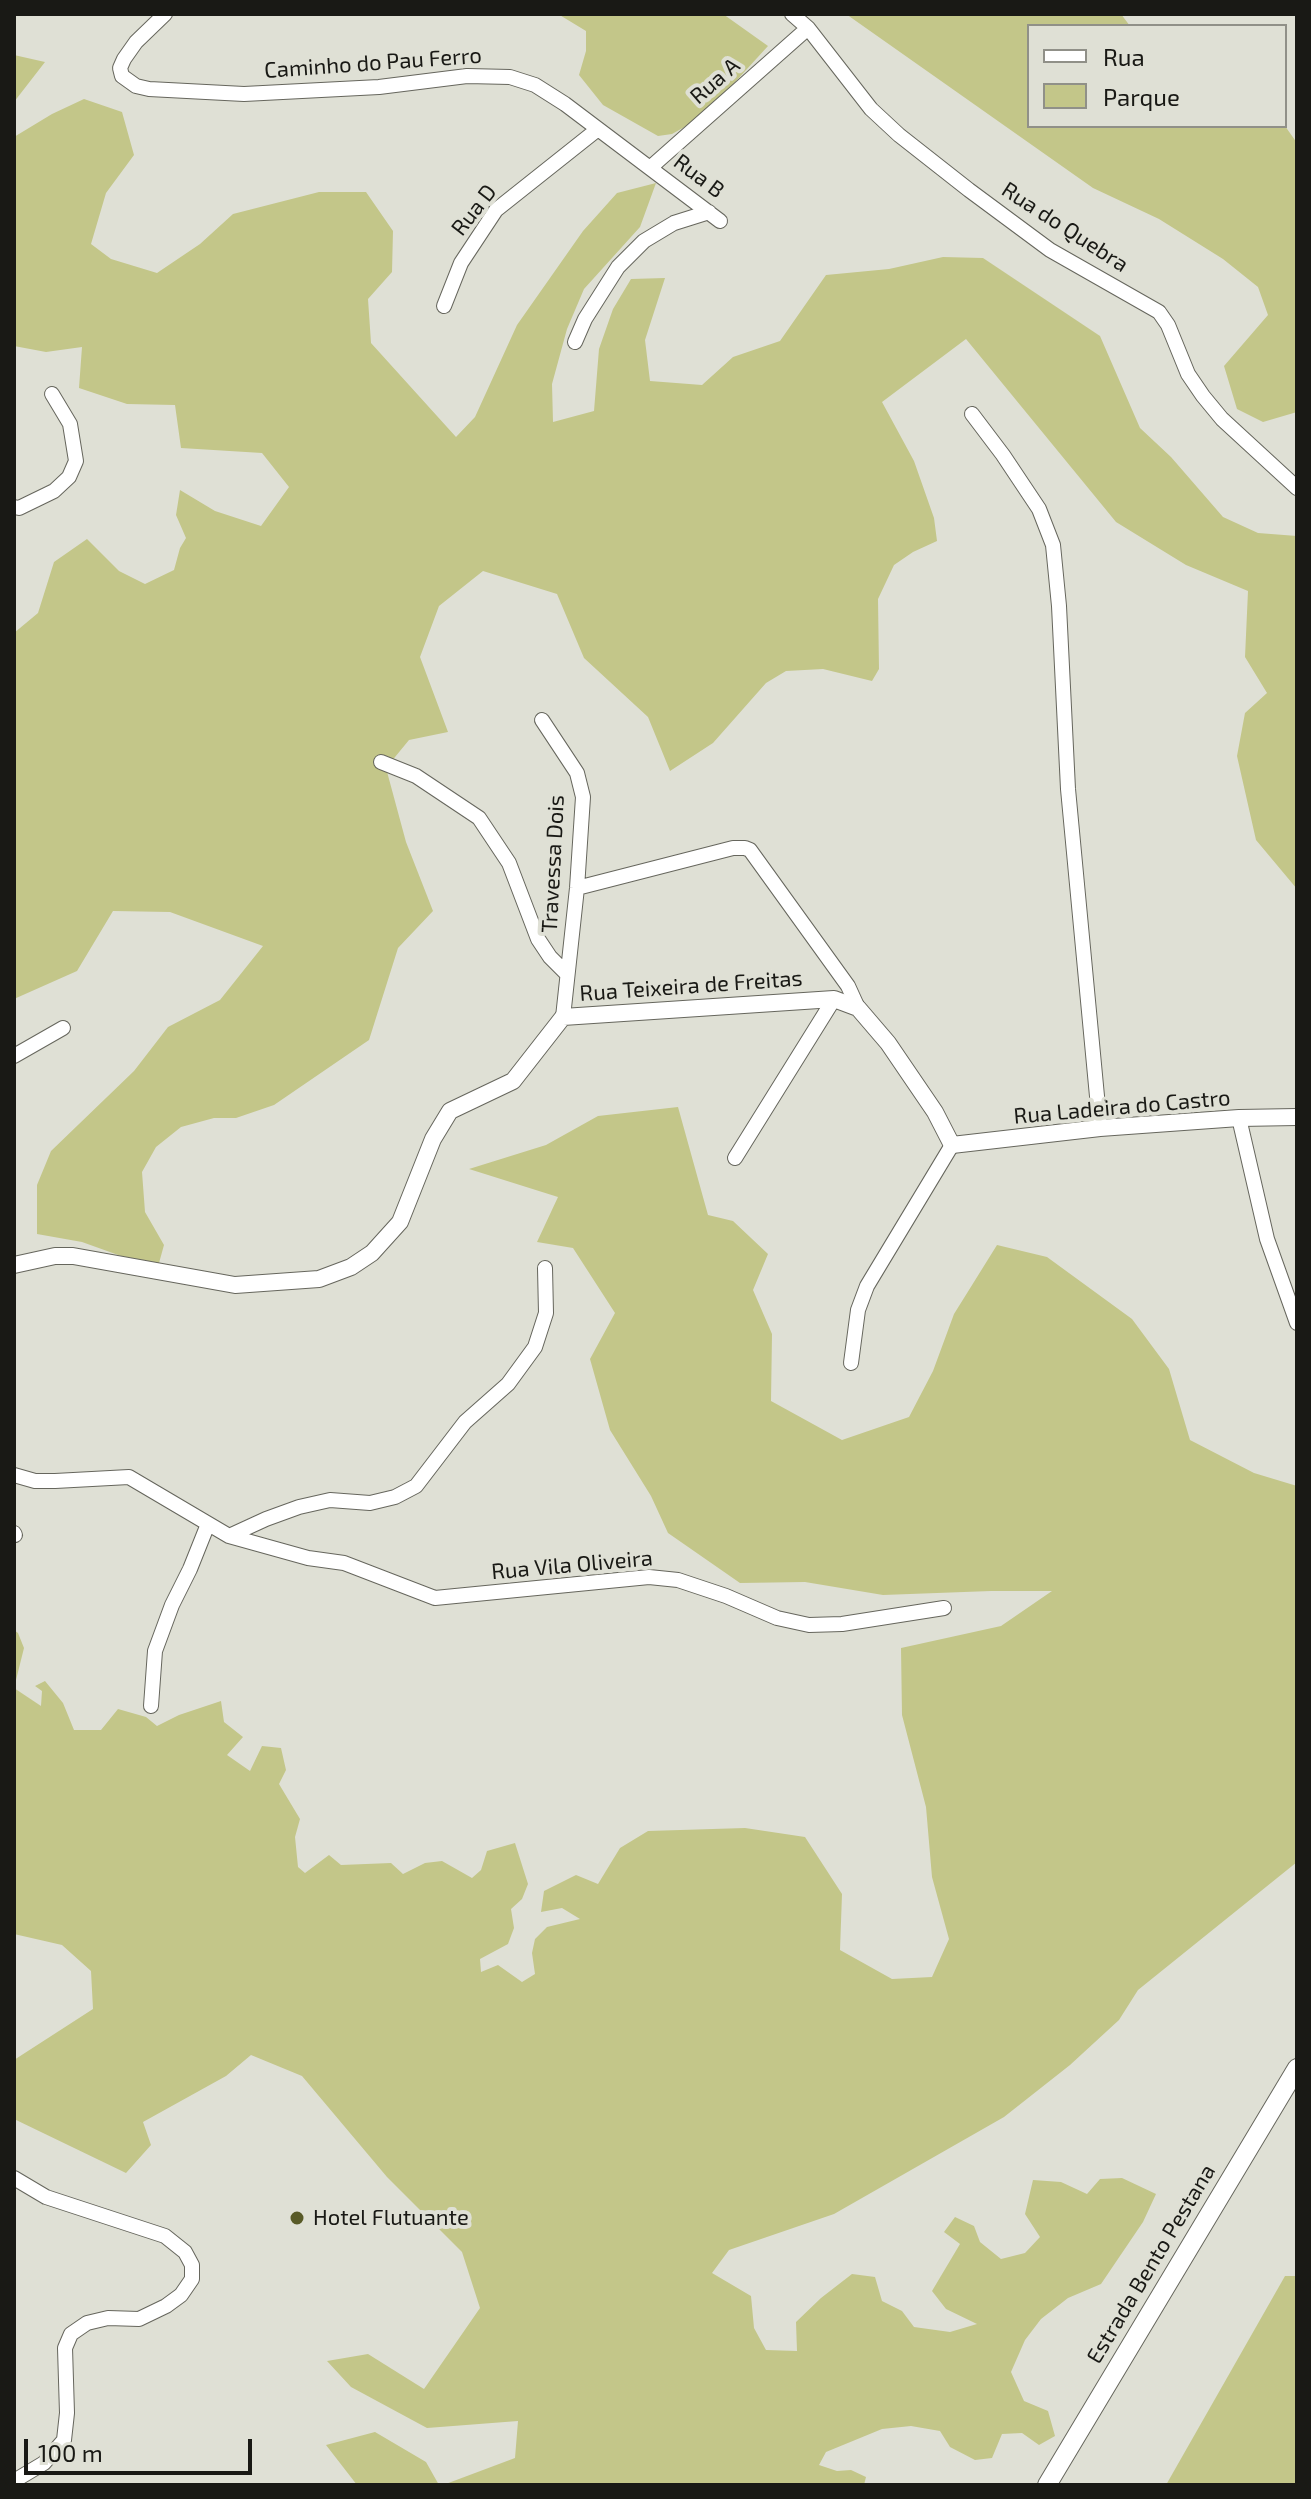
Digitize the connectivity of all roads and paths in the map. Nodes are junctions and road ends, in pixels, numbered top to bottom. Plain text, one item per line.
1 (165, 14) edge
2 (792, 14) edge
3 (808, 28) junction
4 (598, 129) junction
5 (651, 167) junction
6 (444, 306) dead end
7 (575, 342) dead end
8 (52, 394) dead end
9 (972, 414) dead end
10 (1297, 488) edge
11 (14, 507) edge
12 (542, 720) dead end
13 (381, 762) dead end
14 (577, 888) junction
15 (566, 973) junction
16 (834, 999) junction
17 (858, 1008) junction
18 (563, 1017) junction
19 (63, 1028) dead end
20 (14, 1056) edge
21 (1297, 1117) edge
22 (1239, 1118) junction
23 (1100, 1128) junction
24 (952, 1145) junction
25 (735, 1158) dead end
26 (14, 1265) edge
27 (545, 1268) dead end
28 (1297, 1323) edge
29 (851, 1363) dead end
30 (14, 1475) edge
31 (208, 1524) junction
32 (229, 1536) junction
33 (944, 1608) dead end
34 (151, 1706) dead end
35 (1297, 2068) edge
36 (14, 2178) edge
37 (14, 2481) edge
38 (1047, 2485) edge

1 - 4 street, Caminho do Pau Ferro
2 - 3 street, Rua do Quebra
3 - 5 street, Rua A
3 - 10 street, Rua do Quebra
4 - 5 street, Caminho do Pau Ferro
4 - 6 street, Rua D
5 - 7 street, Rua B
8 - 11 street
9 - 23 street
12 - 14 street, Travessa Dois
13 - 15 street, Travessa Dois
14 - 15 street, Travessa Dois
14 - 17 street
15 - 18 street, Travessa Dois
16 - 17 street, Rua Teixeira de Freitas
16 - 18 street, Rua Teixeira de Freitas
16 - 25 street
17 - 24 street, Rua Teixeira de Freitas
18 - 26 street, Rua Teixeira de Freitas
19 - 20 street
21 - 22 street, Rua Ladeira do Castro
22 - 23 street, Rua Ladeira do Castro
22 - 28 street
23 - 24 street, Rua Ladeira do Castro
24 - 29 street
27 - 32 street
30 - 31 street, Rua Vila Oliveira
31 - 32 street, Rua Vila Oliveira
31 - 34 street
32 - 33 street, Rua Vila Oliveira
35 - 38 main road, Estrada Bento Pestana
36 - 37 street

